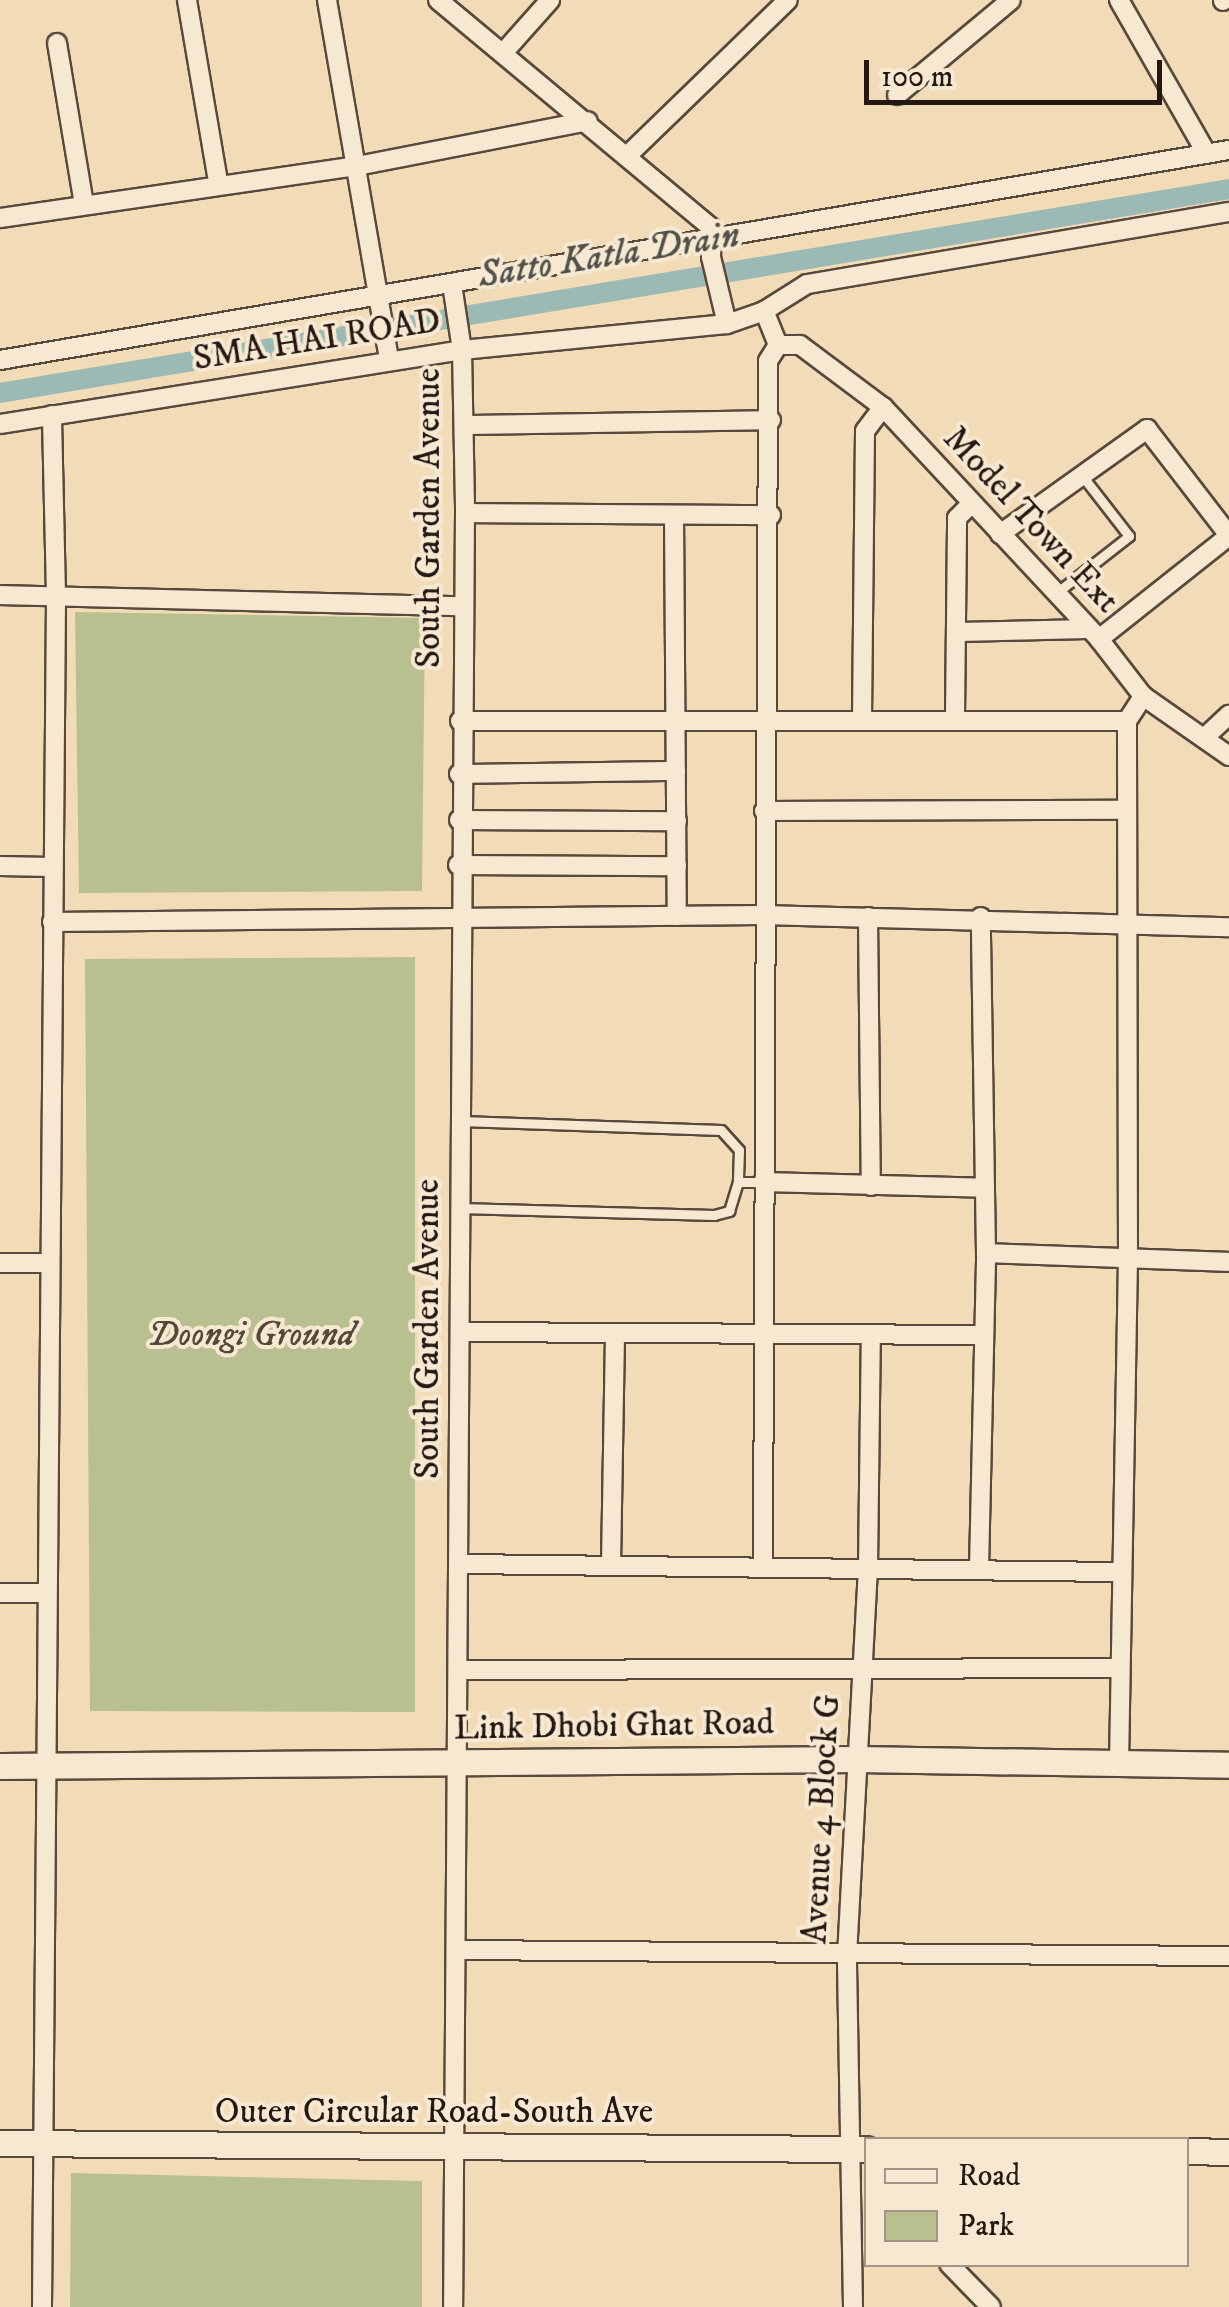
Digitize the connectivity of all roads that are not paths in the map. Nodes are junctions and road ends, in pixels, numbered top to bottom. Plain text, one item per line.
1 (187, 0) edge
2 (327, 0) edge
3 (438, 0) edge
4 (550, 0) edge
5 (788, 0) edge
6 (1011, 0) edge
7 (1119, 0) edge
8 (57, 42) dead end
9 (504, 53) junction
10 (897, 94) dead end
11 (588, 121) junction
12 (1229, 150) edge
13 (629, 154) junction
14 (1207, 154) junction
15 (357, 166) junction
16 (218, 182) junction
17 (84, 204) junction
18 (1229, 212) edge
19 (0, 218) edge
20 (713, 249) junction
21 (453, 289) junction
22 (380, 302) junction
23 (764, 311) junction
24 (727, 324) junction
25 (461, 342) junction
26 (778, 344) junction
27 (388, 354) junction
28 (0, 360) edge
29 (883, 407) junction
30 (52, 415) junction
31 (771, 420) junction
32 (0, 424) edge
33 (464, 425) junction
34 (1081, 475) junction
35 (970, 505) junction
36 (465, 513) junction
37 (674, 515) junction
38 (770, 515) junction
39 (1000, 534) junction
40 (1228, 535) edge
41 (0, 595) edge
42 (56, 595) junction
43 (1053, 595) junction
44 (462, 606) junction
45 (958, 632) junction
46 (1094, 634) junction
47 (1142, 696) junction
48 (1229, 715) edge
49 (955, 717) junction
50 (862, 718) junction
51 (767, 720) junction
52 (677, 721) junction
53 (1127, 721) junction
54 (460, 722) junction
55 (1204, 738) junction
56 (1229, 756) edge
57 (676, 771) junction
58 (459, 774) junction
59 (1126, 810) junction
60 (764, 812) junction
61 (459, 820) junction
62 (677, 820) junction
63 (0, 866) edge
64 (458, 866) junction
65 (677, 866) junction
66 (51, 867) junction
67 (762, 915) junction
68 (677, 916) junction
69 (981, 917) junction
70 (868, 918) junction
71 (457, 920) junction
72 (52, 922) junction
73 (1130, 922) junction
74 (1229, 927) edge
75 (458, 1121) junction
76 (738, 1182) junction
77 (763, 1182) junction
78 (871, 1186) junction
79 (985, 1188) junction
80 (460, 1208) junction
81 (986, 1253) junction
82 (1128, 1259) junction
83 (1229, 1262) edge
84 (0, 1263) edge
85 (49, 1263) junction
86 (460, 1332) junction
87 (615, 1332) junction
88 (764, 1333) junction
89 (871, 1335) junction
90 (982, 1335) junction
91 (462, 1564) junction
92 (611, 1564) junction
93 (763, 1566) junction
94 (868, 1568) junction
95 (979, 1569) junction
96 (1121, 1572) junction
97 (0, 1593) edge
98 (47, 1593) junction
99 (863, 1667) junction
100 (1120, 1668) junction
101 (462, 1670) junction
102 (857, 1759) junction
103 (458, 1763) junction
104 (1119, 1764) junction
105 (1229, 1765) edge
106 (0, 1766) edge
107 (45, 1766) junction
108 (457, 1950) junction
109 (848, 1956) junction
110 (1229, 1956) edge
111 (42, 2143) junction
112 (0, 2144) edge
113 (455, 2148) junction
114 (858, 2149) edge
115 (1189, 2151) edge
116 (1229, 2152) edge
117 (860, 2188) edge
118 (953, 2267) edge
119 (42, 2307) edge
120 (453, 2307) edge
121 (853, 2307) edge
122 (992, 2307) edge

1 - 16 street
2 - 15 street
3 - 9 street
4 - 9 street
5 - 13 street
6 - 10 street
7 - 14 street
8 - 17 street
9 - 11 street
11 - 13 street
11 - 15 street
12 - 14 street
13 - 20 street
14 - 20 street
15 - 16 street
15 - 22 street
16 - 17 street
17 - 19 street
18 - 23 street, SMA HAI ROAD
20 - 21 street
20 - 24 street
21 - 22 street
21 - 25 street, South Garden Avenue
22 - 27 street
22 - 28 street
23 - 24 street, SMA HAI ROAD
23 - 26 street
24 - 25 street, SMA HAI ROAD
25 - 27 street, SMA HAI ROAD
25 - 33 street, South Garden Avenue
26 - 29 street, Model Town Ext
26 - 31 street
27 - 30 street, SMA HAI ROAD
29 - 35 street, Model Town Ext
29 - 50 street
30 - 32 street, SMA HAI ROAD
30 - 42 street
31 - 33 street
31 - 38 street
33 - 36 street, South Garden Avenue
34 - 39 street
34 - 40 street
34 - 43 lane
35 - 39 street, Model Town Ext
35 - 45 street
36 - 37 street
36 - 44 street, South Garden Avenue
37 - 38 street
37 - 52 street
38 - 51 street
39 - 43 street, Model Town Ext
40 - 46 street
41 - 42 street
42 - 44 street
42 - 66 street
43 - 46 street, Model Town Ext
44 - 54 street, South Garden Avenue
45 - 46 street
45 - 49 street
46 - 47 street, Model Town Ext
47 - 53 street
47 - 55 street, Model Town Ext
48 - 55 street
49 - 50 street
49 - 53 street
50 - 51 street
51 - 52 street
51 - 60 street
52 - 54 street
52 - 57 street
53 - 59 street
54 - 58 street, South Garden Avenue
55 - 56 street, Model Town Ext
57 - 58 street
57 - 62 street
58 - 61 street, South Garden Avenue
59 - 60 street
59 - 73 street
60 - 67 street
61 - 62 street
61 - 64 street, South Garden Avenue
62 - 65 street
63 - 66 street
64 - 65 street
64 - 71 street, South Garden Avenue
65 - 68 street
66 - 72 street
67 - 68 street
67 - 70 street
67 - 77 street
68 - 71 street
69 - 70 street
69 - 73 street
69 - 79 street
70 - 78 street
71 - 72 street
71 - 75 street, South Garden Avenue
72 - 85 street
73 - 74 street
73 - 82 street
75 - 76 lane
75 - 80 street, South Garden Avenue
76 - 77 lane
76 - 80 lane
77 - 78 street
77 - 88 street
78 - 79 street
79 - 81 street
80 - 86 street, South Garden Avenue
81 - 82 street
81 - 90 street
82 - 83 street
82 - 96 street
84 - 85 street
85 - 98 street
86 - 87 street
86 - 91 street, South Garden Avenue
87 - 88 street
87 - 92 street
88 - 89 street
88 - 93 street
89 - 90 street
89 - 94 street, Avenue 4 Block G
90 - 95 street
91 - 92 street
91 - 101 street, South Garden Avenue
92 - 93 street
93 - 94 street
94 - 95 street
94 - 99 street, Avenue 4 Block G
95 - 96 street
96 - 100 street
97 - 98 street
98 - 107 street
99 - 100 street
99 - 101 street
99 - 102 street, Avenue 4 Block G
100 - 104 street
101 - 103 street, South Garden Avenue
102 - 103 street, Link Dhobi Ghat Road
102 - 104 street, Link Dhobi Ghat Road
102 - 109 street, Avenue 4 Block G
103 - 107 street, Link Dhobi Ghat Road
103 - 108 street, South Garden Avenue
104 - 105 street, Link Dhobi Ghat Road
106 - 107 street, Link Dhobi Ghat Road
107 - 111 street
108 - 109 street
108 - 113 street, South Garden Avenue
109 - 110 street
109 - 114 street, Avenue 4 Block G
111 - 112 street, Outer Circular Road-South Ave
111 - 113 street, Outer Circular Road-South Ave
111 - 119 street
113 - 114 street, Outer Circular Road-South Ave
113 - 120 street, South Garden Avenue
114 - 117 street, Avenue 4 Block G
115 - 116 street
117 - 121 street, Avenue 4 Block G
118 - 122 street

